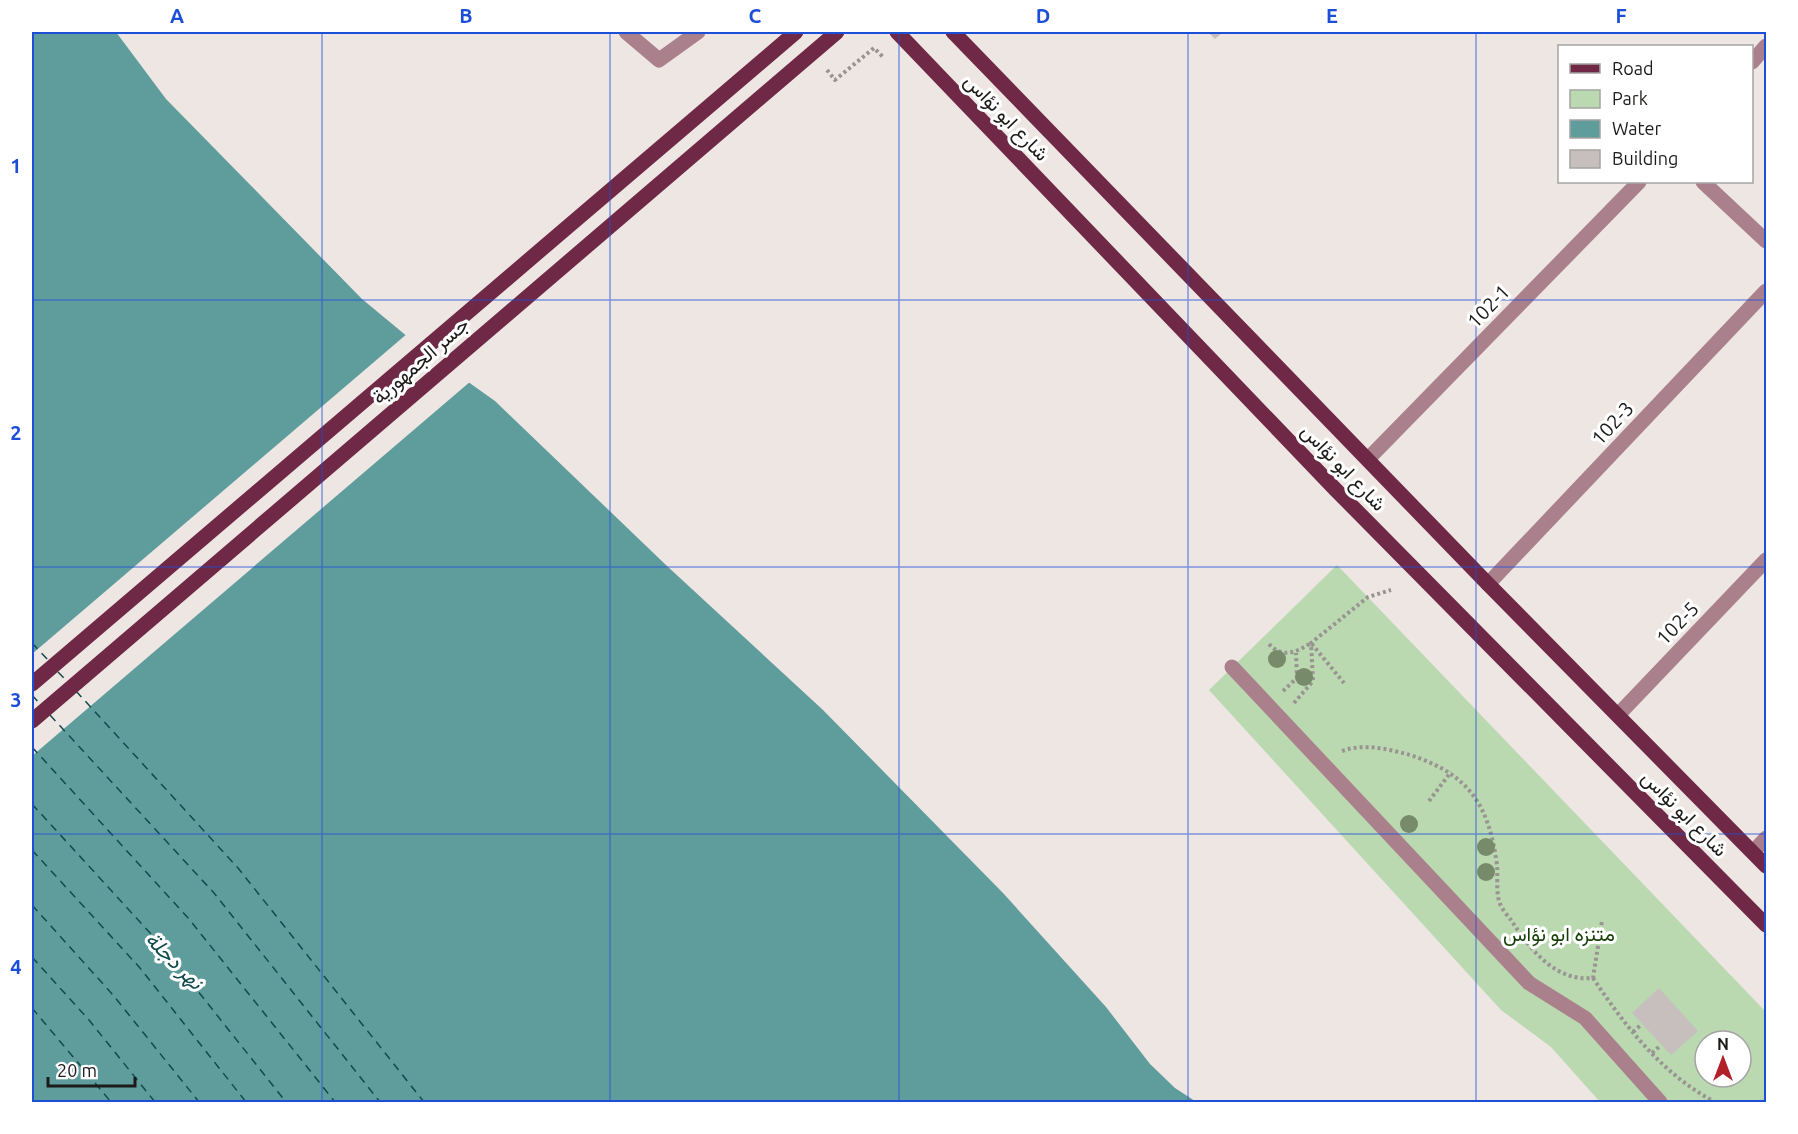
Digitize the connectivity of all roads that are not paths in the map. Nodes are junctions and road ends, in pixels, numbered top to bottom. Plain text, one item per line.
1 (626, 32) edge
2 (698, 32) edge
3 (796, 32) edge
4 (837, 32) edge
5 (897, 32) edge
6 (952, 32) edge
7 (1767, 46) edge
8 (1753, 61) edge
9 (1638, 183) edge
10 (1704, 183) edge
11 (1767, 242) edge
12 (1767, 291) edge
13 (1368, 459) junction
14 (1767, 560) edge
15 (1488, 584) junction
16 (1232, 668) dead end
17 (32, 684) edge
18 (1618, 715) junction
19 (32, 721) edge
20 (1767, 838) edge
21 (1753, 852) junction
22 (1767, 866) edge
23 (1767, 925) edge
24 (1660, 1102) edge

1 - 2 street
3 - 17 main road, جسر الجمهورية
4 - 19 main road, جسر الجمهورية
5 - 23 main road, شارع ابو نؤاس
6 - 13 main road, شارع ابو نؤاس
7 - 8 street
9 - 13 street, 102-1
10 - 11 street
12 - 15 street, 102-3
13 - 15 main road, شارع ابو نؤاس
14 - 18 street, 102-5
15 - 18 main road, شارع ابو نؤاس
16 - 24 street
18 - 21 main road, شارع ابو نؤاس
20 - 21 street
21 - 22 main road, شارع ابو نؤاس

